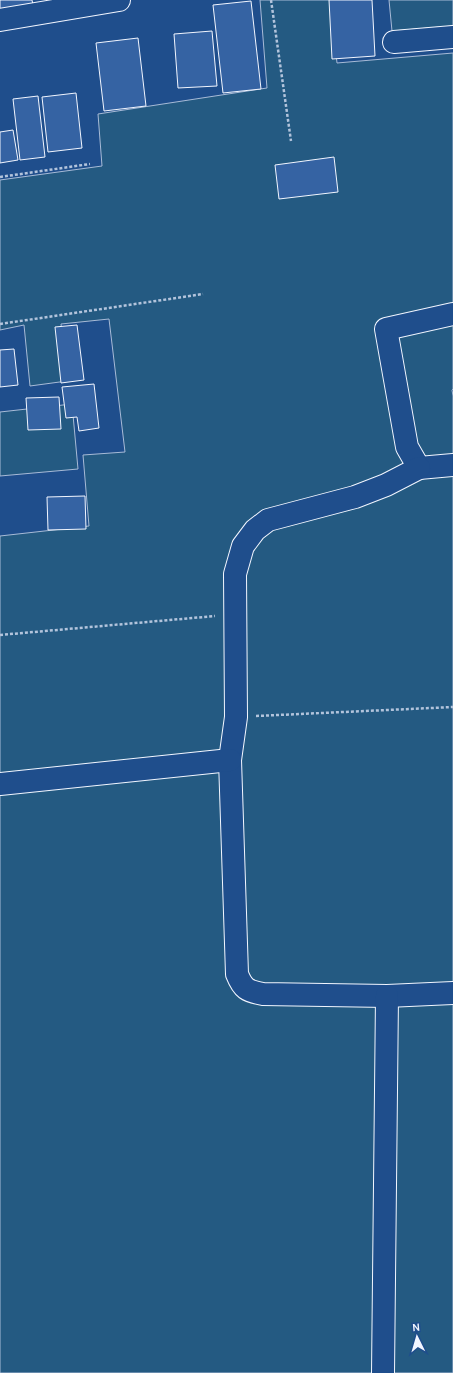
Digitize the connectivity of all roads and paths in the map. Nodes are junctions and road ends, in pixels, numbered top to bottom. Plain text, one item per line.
1 (119, 0) edge
2 (271, 0) edge
3 (0, 20) edge
4 (453, 38) edge
5 (394, 42) dead end
6 (291, 141) dead end
7 (90, 164) dead end
8 (0, 176) edge
9 (203, 294) dead end
10 (453, 314) edge
11 (0, 324) edge
12 (453, 465) edge
13 (419, 468) junction
14 (235, 614) junction
15 (0, 635) edge
16 (453, 707) edge
17 (236, 717) junction
18 (230, 760) junction
19 (0, 784) edge
20 (453, 993) edge
21 (387, 996) junction
22 (383, 1373) edge

1 - 3 street
2 - 6 path
4 - 5 street
7 - 8 path
9 - 11 path
10 - 13 street
12 - 13 street
13 - 14 street
14 - 15 path
14 - 17 street
16 - 17 path
17 - 18 street
18 - 19 street
18 - 21 street
20 - 21 street
21 - 22 street

